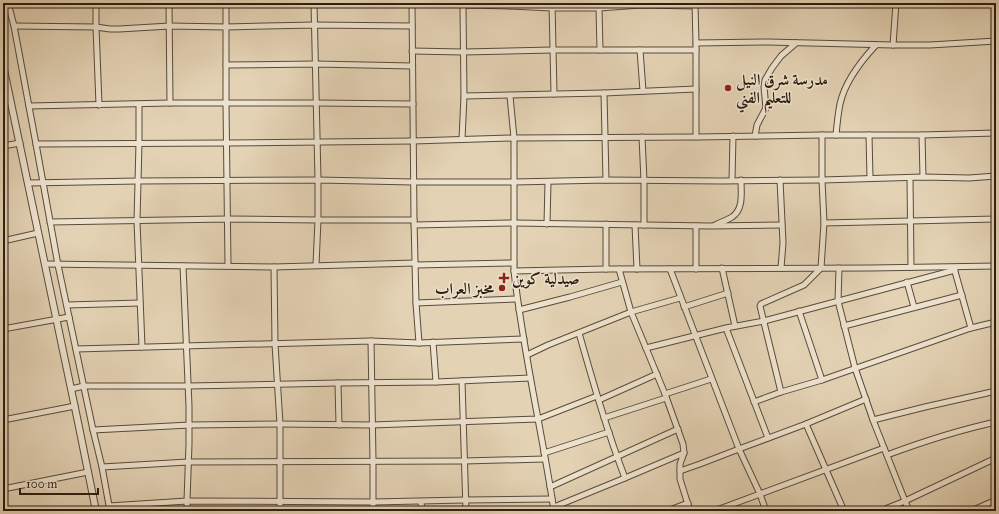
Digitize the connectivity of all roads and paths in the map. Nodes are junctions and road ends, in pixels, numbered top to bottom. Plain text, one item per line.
1 (8, 3) edge
2 (96, 3) edge
3 (169, 3) edge
4 (226, 3) edge
5 (314, 3) edge
6 (412, 3) edge
7 (896, 3) edge
8 (641, 4) edge
9 (695, 4) edge
10 (506, 5) edge
11 (552, 6) edge
12 (599, 8) junction
13 (314, 25) junction
14 (14, 26) junction
15 (170, 26) junction
16 (412, 26) junction
17 (96, 27) junction
18 (226, 27) junction
19 (996, 41) edge
20 (696, 43) junction
21 (796, 43) junction
22 (876, 45) junction
23 (893, 45) junction
24 (412, 50) junction
25 (553, 50) junction
26 (600, 50) junction
27 (640, 50) junction
28 (696, 50) junction
29 (464, 52) junction
30 (316, 64) junction
31 (3, 65) edge
32 (226, 65) junction
33 (412, 66) junction
34 (696, 89) junction
35 (643, 91) junction
36 (604, 93) junction
37 (554, 94) junction
38 (464, 96) junction
39 (510, 96) junction
40 (10, 99) junction
41 (3, 101) edge
42 (170, 103) junction
43 (316, 103) junction
44 (139, 104) junction
45 (226, 104) junction
46 (413, 104) junction
47 (99, 105) junction
48 (29, 106) junction
49 (996, 133) edge
50 (822, 135) junction
51 (836, 135) junction
52 (869, 135) junction
53 (922, 135) junction
54 (733, 136) junction
55 (755, 136) junction
56 (605, 137) junction
57 (642, 137) junction
58 (696, 137) junction
59 (514, 138) junction
60 (462, 139) junction
61 (413, 140) junction
62 (316, 142) junction
63 (20, 143) junction
64 (139, 143) junction
65 (227, 143) junction
66 (36, 144) junction
67 (3, 146) edge
68 (996, 176) edge
69 (923, 177) junction
70 (870, 178) junction
71 (910, 178) junction
72 (318, 180) junction
73 (606, 180) junction
74 (732, 180) junction
75 (741, 180) junction
76 (780, 180) junction
77 (822, 180) junction
78 (138, 181) junction
79 (227, 181) junction
80 (644, 181) junction
81 (413, 182) junction
82 (514, 182) junction
83 (548, 182) junction
84 (28, 183) junction
85 (44, 183) junction
86 (227, 219) junction
87 (996, 219) edge
88 (318, 220) junction
89 (138, 221) junction
90 (50, 222) junction
91 (910, 222) junction
92 (414, 223) junction
93 (514, 223) junction
94 (824, 223) junction
95 (547, 224) junction
96 (606, 224) junction
97 (635, 225) junction
98 (644, 225) junction
99 (782, 225) junction
100 (696, 226) junction
101 (713, 226) junction
102 (38, 233) junction
103 (3, 241) edge
104 (514, 263) junction
105 (45, 264) junction
106 (415, 264) junction
107 (58, 265) junction
108 (139, 265) junction
109 (316, 265) junction
110 (183, 266) junction
111 (228, 266) junction
112 (996, 266) edge
113 (274, 267) junction
114 (911, 267) junction
115 (722, 268) junction
116 (781, 268) junction
117 (821, 268) junction
118 (839, 268) junction
119 (954, 268) junction
120 (606, 269) junction
121 (619, 269) junction
122 (637, 269) junction
123 (670, 269) junction
124 (696, 269) junction
125 (514, 271) junction
126 (622, 282) junction
127 (907, 282) junction
128 (728, 294) junction
129 (962, 294) junction
130 (517, 298) junction
131 (680, 298) junction
132 (838, 301) junction
133 (140, 303) junction
134 (416, 303) junction
135 (67, 304) junction
136 (684, 307) junction
137 (914, 307) junction
138 (519, 310) junction
139 (799, 311) junction
140 (632, 312) junction
141 (69, 317) junction
142 (57, 320) junction
143 (764, 321) junction
144 (996, 322) edge
145 (735, 326) junction
146 (844, 326) junction
147 (726, 328) junction
148 (971, 328) junction
149 (3, 329) edge
150 (579, 333) junction
151 (695, 336) junction
152 (524, 339) junction
153 (371, 341) junction
154 (433, 342) junction
155 (419, 343) junction
156 (276, 344) junction
157 (187, 346) junction
158 (142, 347) junction
159 (646, 348) junction
160 (76, 349) junction
161 (527, 355) junction
162 (855, 368) junction
163 (657, 374) junction
164 (530, 378) junction
165 (711, 379) junction
166 (822, 380) junction
167 (462, 381) junction
168 (436, 382) junction
169 (338, 383) junction
170 (372, 383) junction
171 (278, 384) junction
172 (84, 386) junction
173 (188, 386) junction
174 (71, 389) junction
175 (781, 392) junction
176 (996, 392) edge
177 (666, 396) junction
178 (598, 398) junction
179 (866, 399) junction
180 (754, 402) junction
181 (75, 406) junction
182 (604, 418) junction
183 (538, 419) junction
184 (3, 420) edge
185 (873, 420) junction
186 (463, 421) junction
187 (996, 422) edge
188 (280, 424) junction
189 (339, 424) junction
190 (806, 424) junction
191 (190, 425) junction
192 (372, 425) junction
193 (678, 429) junction
194 (93, 430) junction
195 (609, 432) junction
196 (768, 438) junction
197 (884, 448) junction
198 (739, 449) junction
199 (544, 453) junction
200 (684, 453) junction
201 (887, 455) junction
202 (617, 457) junction
203 (996, 458) edge
204 (545, 459) junction
205 (374, 461) junction
206 (464, 461) junction
207 (188, 462) junction
208 (281, 462) junction
209 (102, 467) junction
210 (826, 469) junction
211 (680, 471) junction
212 (88, 472) junction
213 (625, 478) junction
214 (550, 487) junction
215 (3, 489) edge
216 (760, 494) junction
217 (552, 499) junction
218 (465, 500) junction
219 (996, 500) edge
220 (186, 501) junction
221 (280, 501) junction
222 (905, 501) junction
223 (373, 502) junction
224 (421, 502) junction
225 (688, 503) junction
226 (109, 508) edge
227 (554, 509) edge
228 (844, 509) edge
229 (96, 511) edge
230 (187, 511) edge
231 (280, 511) edge
232 (373, 511) edge
233 (422, 511) edge
234 (466, 511) edge
235 (667, 511) edge
236 (690, 511) edge
237 (714, 511) edge
238 (766, 511) edge
239 (837, 511) edge
240 (880, 511) edge
241 (909, 511) edge
242 (971, 511) edge

1 - 14 street
2 - 17 street
3 - 15 street
4 - 18 street
5 - 13 street
6 - 16 street
7 - 23 street
8 - 9 street
8 - 12 street
9 - 20 street
10 - 11 street
10 - 29 street
11 - 12 street
11 - 25 street
12 - 26 street
13 - 16 street
13 - 18 street
13 - 30 street
14 - 17 street
14 - 48 street
15 - 17 street
15 - 18 street
15 - 42 street
16 - 24 street
17 - 47 street
18 - 32 street
19 - 23 street
20 - 21 street
20 - 28 street
21 - 22 street
21 - 55 street
22 - 23 street
22 - 51 street
24 - 29 street
24 - 33 street
25 - 26 street
25 - 29 street
25 - 37 street
26 - 27 street
27 - 28 street
27 - 35 street
28 - 34 street
29 - 38 street
30 - 32 street
30 - 33 street
30 - 43 street
31 - 40 street
32 - 45 street
33 - 46 street
34 - 35 street
34 - 58 street
35 - 36 street
36 - 37 street
36 - 56 street
37 - 39 street
38 - 39 street
38 - 60 street
39 - 59 street
40 - 41 street
40 - 63 street
42 - 44 street
42 - 45 street
43 - 45 street
43 - 46 street
43 - 62 street
44 - 47 street
44 - 64 street
45 - 65 street
46 - 61 street
47 - 48 street
48 - 66 street
49 - 53 street
50 - 51 street
50 - 55 street
50 - 77 street
51 - 52 street
52 - 53 street
52 - 70 street
53 - 69 street
54 - 55 street
54 - 58 street
54 - 74 street
56 - 57 street
56 - 59 street
56 - 73 street
57 - 58 street
57 - 80 street
59 - 60 street
59 - 82 street
60 - 61 street
61 - 62 street
61 - 81 street
62 - 65 street
62 - 72 street
63 - 67 street
63 - 84 street
64 - 65 street
64 - 66 street
64 - 78 street
65 - 79 street
66 - 85 street
68 - 69 street
69 - 71 street
70 - 71 street
70 - 77 street
71 - 91 street
72 - 79 street
72 - 81 street
72 - 88 street
73 - 80 street
73 - 83 street
74 - 75 street
74 - 80 street
75 - 76 street
75 - 101 street
76 - 77 street
76 - 99 street
77 - 94 street
78 - 79 street
78 - 85 street
78 - 89 street
79 - 86 street
80 - 98 street
81 - 82 street
81 - 92 street
82 - 83 street
82 - 93 street
83 - 95 street
84 - 85 street
84 - 102 street
85 - 90 street
86 - 88 street
86 - 89 street
86 - 111 street
87 - 91 street
88 - 92 street
88 - 109 street
89 - 90 street
89 - 108 street
90 - 107 street
91 - 94 street
91 - 114 street
92 - 93 street
92 - 106 street
93 - 95 street
93 - 104 street
94 - 117 street
95 - 96 street
96 - 97 street
96 - 120 street
97 - 98 street
97 - 122 street
98 - 100 street
99 - 101 street
99 - 116 street
100 - 101 street
100 - 124 street
102 - 103 street
102 - 105 street
104 - 106 street
104 - 125 street
105 - 107 street
105 - 142 street
106 - 109 street
106 - 134 street
107 - 108 street
107 - 135 street
108 - 110 street
108 - 133 street
109 - 113 street
110 - 111 street
110 - 157 street
111 - 113 street
112 - 119 street
113 - 156 street
114 - 118 street
114 - 119 street
115 - 116 street
115 - 124 street
115 - 128 street
116 - 117 street
117 - 118 street
117 - 143 street
118 - 132 street
119 - 127 street
119 - 129 street
120 - 121 street
120 - 125 street
121 - 122 street
121 - 126 street
122 - 123 street
123 - 124 street
123 - 131 street
125 - 130 street
126 - 138 street
126 - 140 street
127 - 132 street
127 - 137 street
128 - 136 street
128 - 145 street
129 - 137 street
129 - 148 street
130 - 134 street
130 - 138 street
131 - 136 street
131 - 140 street
132 - 139 street
132 - 146 street
133 - 135 street
133 - 158 street
134 - 155 street
135 - 141 street
136 - 151 street
137 - 146 street
138 - 152 street
139 - 143 street
139 - 166 street
140 - 150 street
140 - 159 street
141 - 142 street
141 - 160 street
142 - 149 street
142 - 174 street
143 - 145 street
143 - 175 street
144 - 148 street
145 - 147 street
146 - 162 street
147 - 151 street
147 - 180 street
148 - 162 street
150 - 161 street
150 - 178 street
151 - 159 street
151 - 165 street
152 - 154 street
152 - 161 street
153 - 155 street
153 - 156 street
153 - 170 street
154 - 155 street
154 - 168 street
156 - 157 street
156 - 171 street
157 - 158 street
157 - 173 street
158 - 160 street
159 - 163 street
160 - 172 street
161 - 164 street
162 - 166 street
162 - 179 street
163 - 177 street
163 - 178 street
164 - 167 street
164 - 183 street
165 - 177 street
165 - 198 street
166 - 175 street
167 - 168 street
167 - 186 street
168 - 170 street
169 - 170 street
169 - 171 street
169 - 189 street
170 - 192 street
171 - 173 street
171 - 188 street
172 - 173 street
172 - 174 street
172 - 194 street
173 - 191 street
174 - 181 street
175 - 180 street
176 - 185 street
177 - 182 street
177 - 193 street
178 - 182 street
178 - 183 street
179 - 185 street
179 - 190 street
180 - 196 street
181 - 184 street
181 - 212 street
182 - 195 street
183 - 186 street
183 - 199 street
185 - 197 street
186 - 192 street
186 - 206 street
187 - 201 street
188 - 189 street
188 - 191 street
188 - 208 street
189 - 192 street
190 - 196 street
190 - 210 street
191 - 194 street
191 - 207 street
192 - 205 street
193 - 200 street
193 - 202 street
194 - 209 street
195 - 199 street
195 - 202 street
196 - 198 street
197 - 201 street
197 - 210 street
198 - 211 street
198 - 216 street
199 - 204 street
200 - 211 street
200 - 213 street
201 - 222 street
202 - 213 street
202 - 214 street
203 - 222 street
204 - 206 street
204 - 214 street
205 - 206 street
205 - 208 street
205 - 223 street
206 - 218 street
207 - 208 street
207 - 209 street
207 - 220 street
208 - 221 street
209 - 226 street
210 - 216 street
210 - 228 street
211 - 225 street
212 - 215 street
212 - 229 street
213 - 227 street
214 - 217 street
216 - 237 street
216 - 238 street
217 - 218 street
217 - 227 street
218 - 224 street
218 - 234 street
219 - 242 street
220 - 221 street
220 - 226 street
220 - 230 street
221 - 223 street
221 - 231 street
222 - 240 street
222 - 241 street
223 - 224 street
223 - 232 street
224 - 233 street
225 - 235 street
225 - 236 street
228 - 239 street

